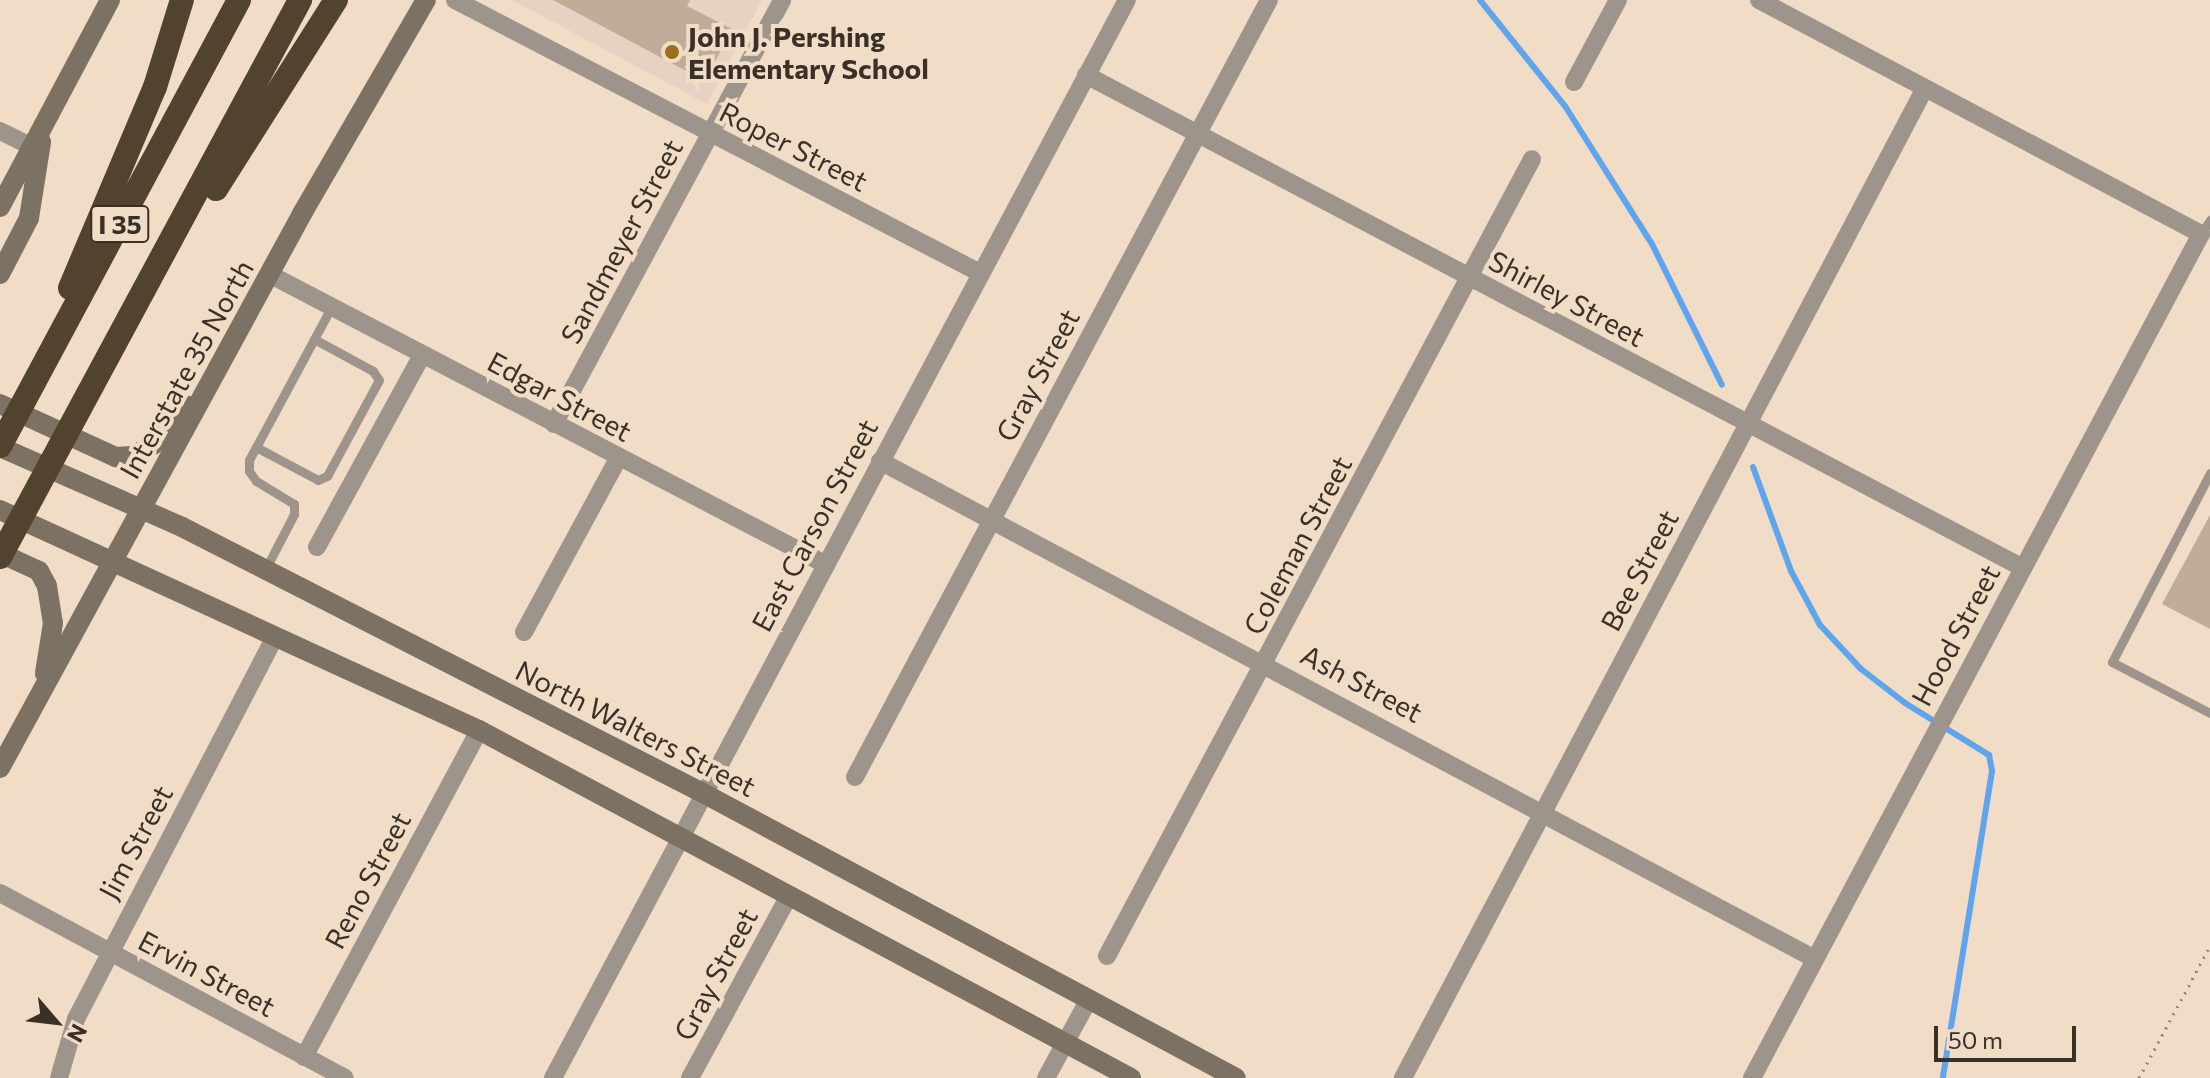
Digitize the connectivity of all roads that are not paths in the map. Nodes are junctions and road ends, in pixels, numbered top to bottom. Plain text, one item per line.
1 (110, 0) edge
2 (182, 0) edge
3 (239, 0) edge
4 (300, 0) edge
5 (336, 0) edge
6 (426, 0) edge
7 (455, 0) edge
8 (782, 0) edge
9 (1269, 0) edge
10 (1618, 0) edge
11 (1759, 0) edge
12 (1122, 2) edge
13 (1086, 75) junction
14 (1574, 82) dead end
15 (1925, 88) junction
16 (44, 126) junction
17 (0, 131) edge
18 (710, 134) junction
19 (1197, 135) junction
20 (33, 147) junction
21 (1532, 159) dead end
22 (0, 207) edge
23 (2206, 227) edge
24 (980, 273) junction
25 (0, 274) edge
26 (269, 274) junction
27 (1470, 278) junction
28 (331, 308) junction
29 (314, 339) junction
30 (422, 355) junction
31 (218, 369) junction
32 (28, 393) junction
33 (0, 404) edge
34 (71, 422) junction
35 (554, 424) junction
36 (1747, 424) junction
37 (0, 446) edge
38 (256, 447) junction
39 (618, 459) junction
40 (880, 461) junction
41 (2210, 473) edge
42 (141, 509) junction
43 (0, 510) edge
44 (992, 520) junction
45 (317, 547) dead end
46 (0, 555) edge
47 (113, 563) junction
48 (825, 564) junction
49 (2023, 568) junction
50 (265, 570) junction
51 (524, 632) dead end
52 (274, 638) junction
53 (1266, 663) junction
54 (42, 689) junction
55 (2210, 713) edge
56 (479, 730) junction
57 (0, 768) edge
58 (855, 777) dead end
59 (703, 793) junction
60 (1543, 814) junction
61 (680, 836) junction
62 (0, 893) edge
63 (789, 896) junction
64 (109, 952) junction
65 (1107, 956) dead end
66 (1815, 959) junction
67 (1089, 999) junction
68 (1065, 1043) junction
69 (304, 1057) junction
70 (59, 1078) edge
71 (345, 1078) edge
72 (553, 1078) edge
73 (690, 1078) edge
74 (1046, 1078) edge
75 (1131, 1078) edge
76 (1236, 1078) edge
77 (1403, 1078) edge
78 (1752, 1078) edge

1 - 16 main road
2 - 32 highway
3 - 32 highway, I 35
4 - 34 highway, I 35
5 - 34 highway
6 - 26 main road, Interstate 35 North
7 - 18 street, Roper Street
8 - 18 street, Sandmeyer Street
9 - 19 street, Gray Street
10 - 14 street
11 - 15 street
12 - 13 street, East Carson Street
13 - 19 street, Shirley Street
13 - 24 street, East Carson Street
15 - 23 street
15 - 36 street, Bee Street
16 - 20 main road
16 - 25 main road
17 - 20 street
18 - 24 street, Roper Street
18 - 35 street, Sandmeyer Street
19 - 27 street, Shirley Street
19 - 44 street, Gray Street
20 - 22 main road
21 - 27 street, Coleman Street
23 - 49 street, Hood Street
24 - 40 street, East Carson Street
26 - 28 street, Edgar Street
26 - 31 main road, Interstate 35 North
27 - 36 street, Shirley Street
27 - 53 street, Coleman Street
28 - 29 lane
28 - 30 street, Edgar Street
29 - 38 lane
29 - 38 lane
30 - 35 street, Edgar Street
30 - 45 street
31 - 33 main road
31 - 42 main road, Interstate 35 North
32 - 37 highway, I 35
34 - 46 highway, I 35
35 - 39 street, Edgar Street
36 - 49 street, Shirley Street
36 - 60 street, Bee Street
37 - 42 main road, North Walters Street
38 - 50 lane
39 - 48 street, Edgar Street
39 - 51 street
40 - 44 street, Ash Street
40 - 48 street, East Carson Street
41 - 55 lane
42 - 47 main road, Interstate 35 North
42 - 50 main road, North Walters Street
43 - 47 main road
44 - 53 street, Ash Street
44 - 58 street, Gray Street
46 - 54 main road
47 - 52 main road
47 - 54 main road, Interstate 35 North
48 - 59 street, East Carson Street
49 - 66 street, Hood Street
50 - 59 main road, North Walters Street
52 - 56 main road
52 - 64 street, Jim Street
53 - 60 street, Ash Street
53 - 65 street, Coleman Street
54 - 57 main road, Interstate 35 North
56 - 61 main road
56 - 69 street, Reno Street
59 - 61 street, East Carson Street
59 - 67 main road, North Walters Street
60 - 66 street, Ash Street
60 - 77 street, Bee Street
61 - 63 main road
61 - 72 street, East Carson Street
62 - 64 street, Ervin Street
63 - 68 main road
63 - 73 street, Gray Street
64 - 69 street, Ervin Street
64 - 70 street, Jim Street
66 - 78 street, Hood Street
67 - 68 street
67 - 76 main road, North Walters Street
68 - 74 street
68 - 75 main road
69 - 71 street, Ervin Street

